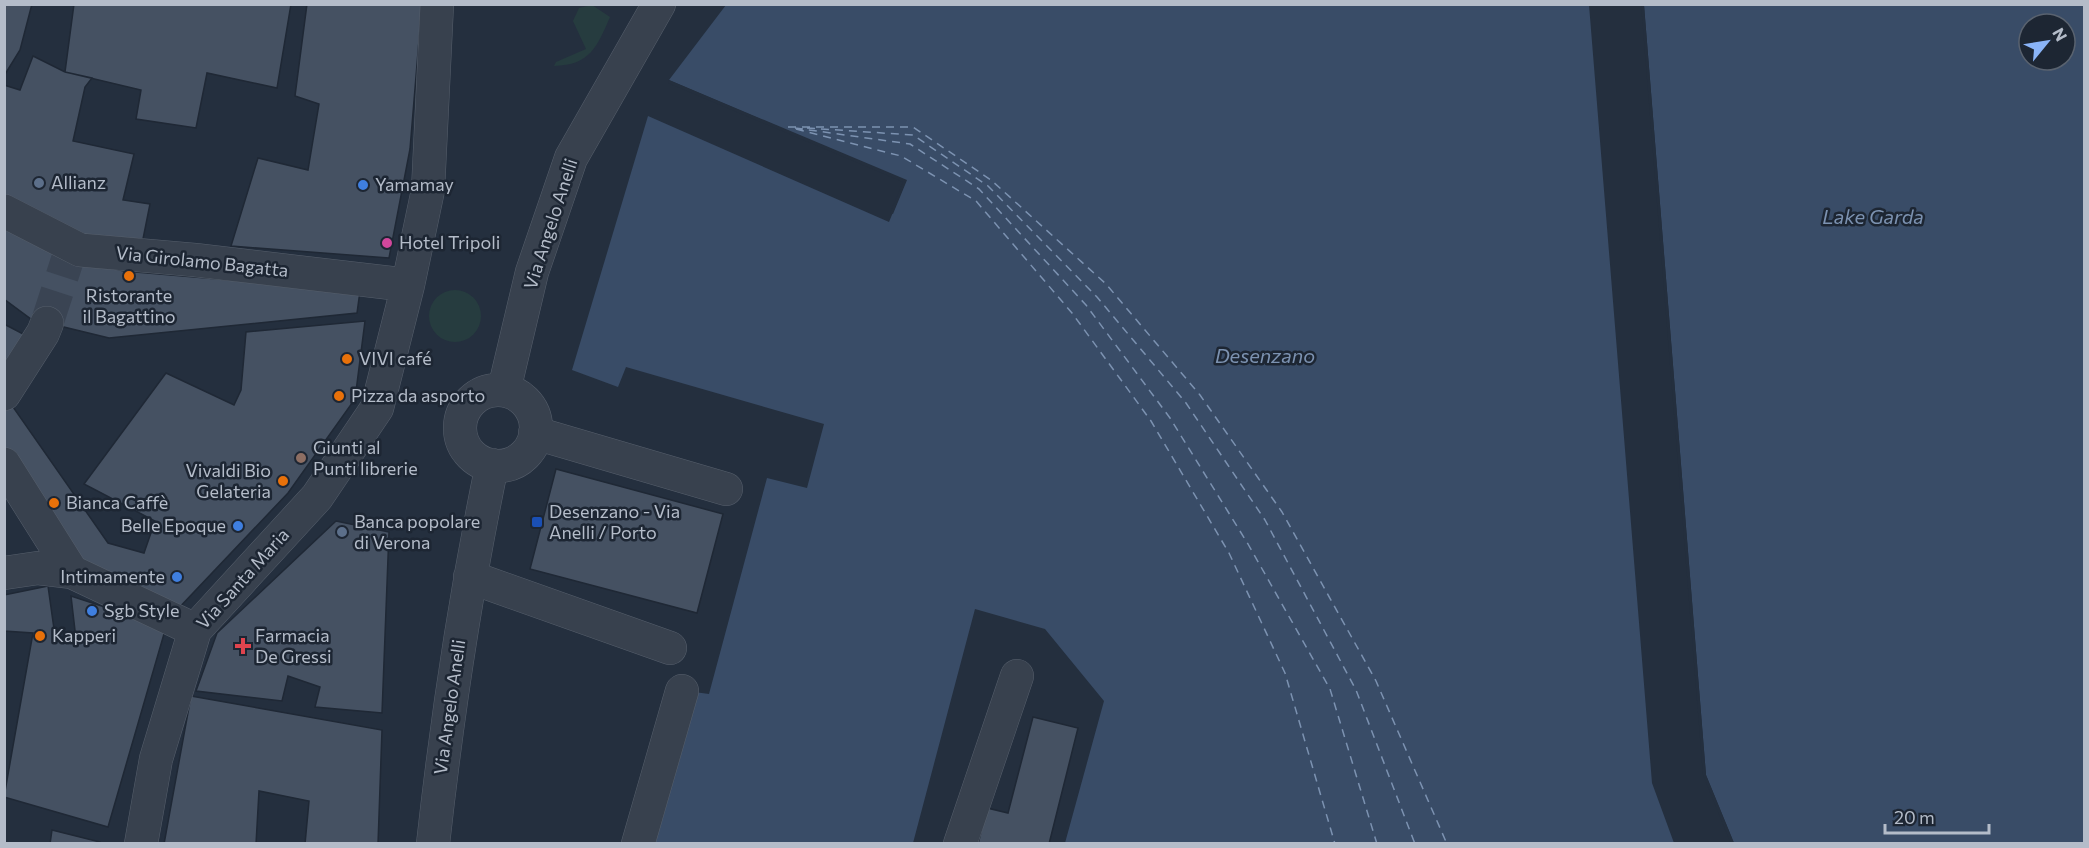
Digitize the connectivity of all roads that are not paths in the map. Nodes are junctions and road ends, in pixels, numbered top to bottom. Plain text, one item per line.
1 (438, 4) edge
2 (659, 4) edge
3 (4, 211) edge
4 (408, 285) junction
5 (45, 328) tunnel mouth
6 (504, 390) junction
7 (4, 394) edge
8 (535, 433) junction
9 (4, 464) edge
10 (492, 465) junction
11 (726, 489) dead end
12 (72, 572) junction
13 (4, 573) edge
14 (470, 577) junction
15 (195, 630) junction
16 (670, 648) dead end
17 (1017, 676) dead end
18 (682, 691) dead end
19 (141, 843) edge
20 (433, 843) edge
21 (638, 843) edge
22 (960, 843) edge

1 - 4 street, Via Santa Maria
2 - 6 street, Via Angelo Anelli
3 - 4 street, Via Girolamo Bagatta
4 - 15 street, Via Santa Maria
5 - 7 street
6 - 8 street
6 - 10 street
8 - 10 street
8 - 11 street
9 - 12 street
10 - 14 street, Via Angelo Anelli
12 - 13 street
12 - 15 street
14 - 16 street
14 - 20 street, Via Angelo Anelli
15 - 19 street, Via Santa Maria
17 - 22 street
18 - 21 street

